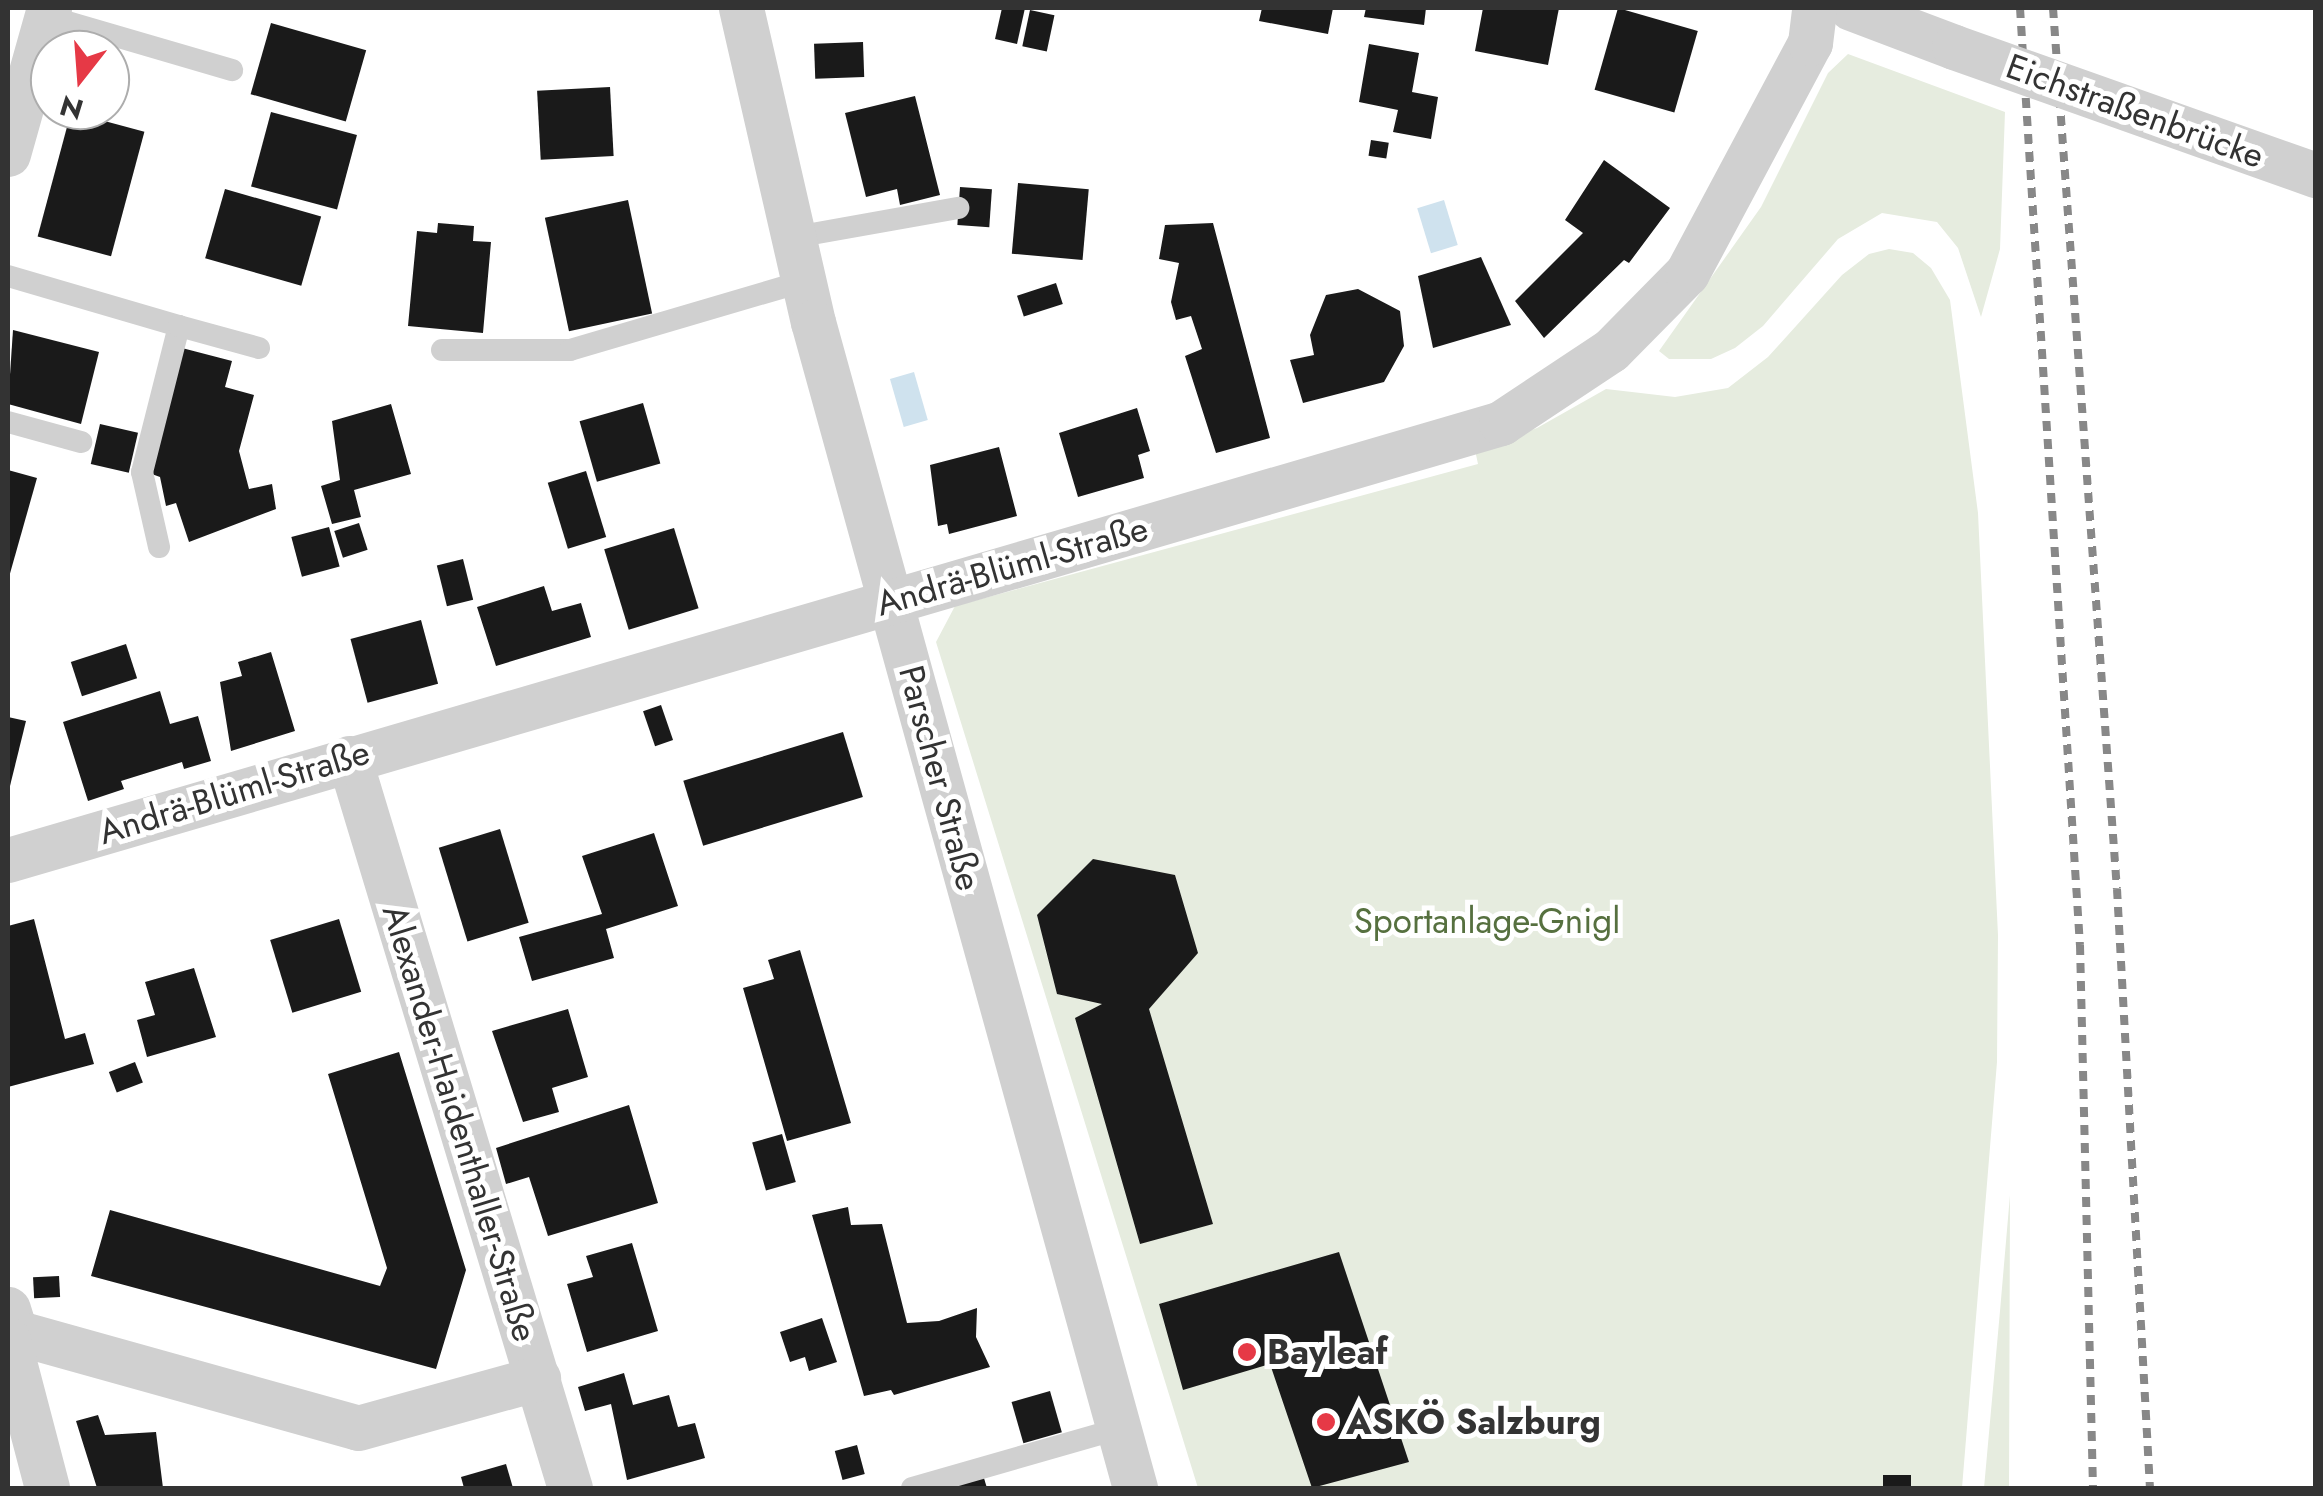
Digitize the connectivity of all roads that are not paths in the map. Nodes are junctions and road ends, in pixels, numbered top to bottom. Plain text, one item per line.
1 (742, 8) edge
2 (1814, 8) edge
3 (1851, 8) edge
4 (48, 12) edge
5 (232, 70) dead end
6 (8, 154) edge
7 (2316, 175) edge
8 (958, 208) dead end
9 (796, 236) junction
10 (8, 276) edge
11 (805, 281) junction
12 (179, 326) junction
13 (258, 348) dead end
14 (442, 350) dead end
15 (8, 422) edge
16 (80, 442) dead end
17 (158, 547) dead end
18 (891, 600) junction
19 (349, 758) junction
20 (8, 860) edge
21 (8, 1309) edge
22 (8, 1339) edge
23 (538, 1378) junction
24 (1118, 1429) junction
25 (47, 1488) edge
26 (570, 1488) edge
27 (912, 1488) edge
28 (1136, 1488) edge

1 - 9 street, Parscher Straße
2 - 18 street, Andrä-Blüml-Straße
3 - 7 street, Eichstraßenbrücke, bridge
4 - 5 lane
4 - 6 street
8 - 9 lane
9 - 11 street, Parscher Straße
10 - 12 lane
11 - 14 lane
11 - 18 street, Parscher Straße
12 - 13 lane
12 - 17 lane
15 - 16 lane
18 - 19 street, Andrä-Blüml-Straße
18 - 24 street, Parscher Straße
19 - 20 street, Andrä-Blüml-Straße
19 - 23 street, Alexander-Haidenthaller-Straße
21 - 23 street
22 - 25 street
23 - 26 street, Alexander-Haidenthaller-Straße
24 - 27 lane
24 - 28 street, Parscher Straße

